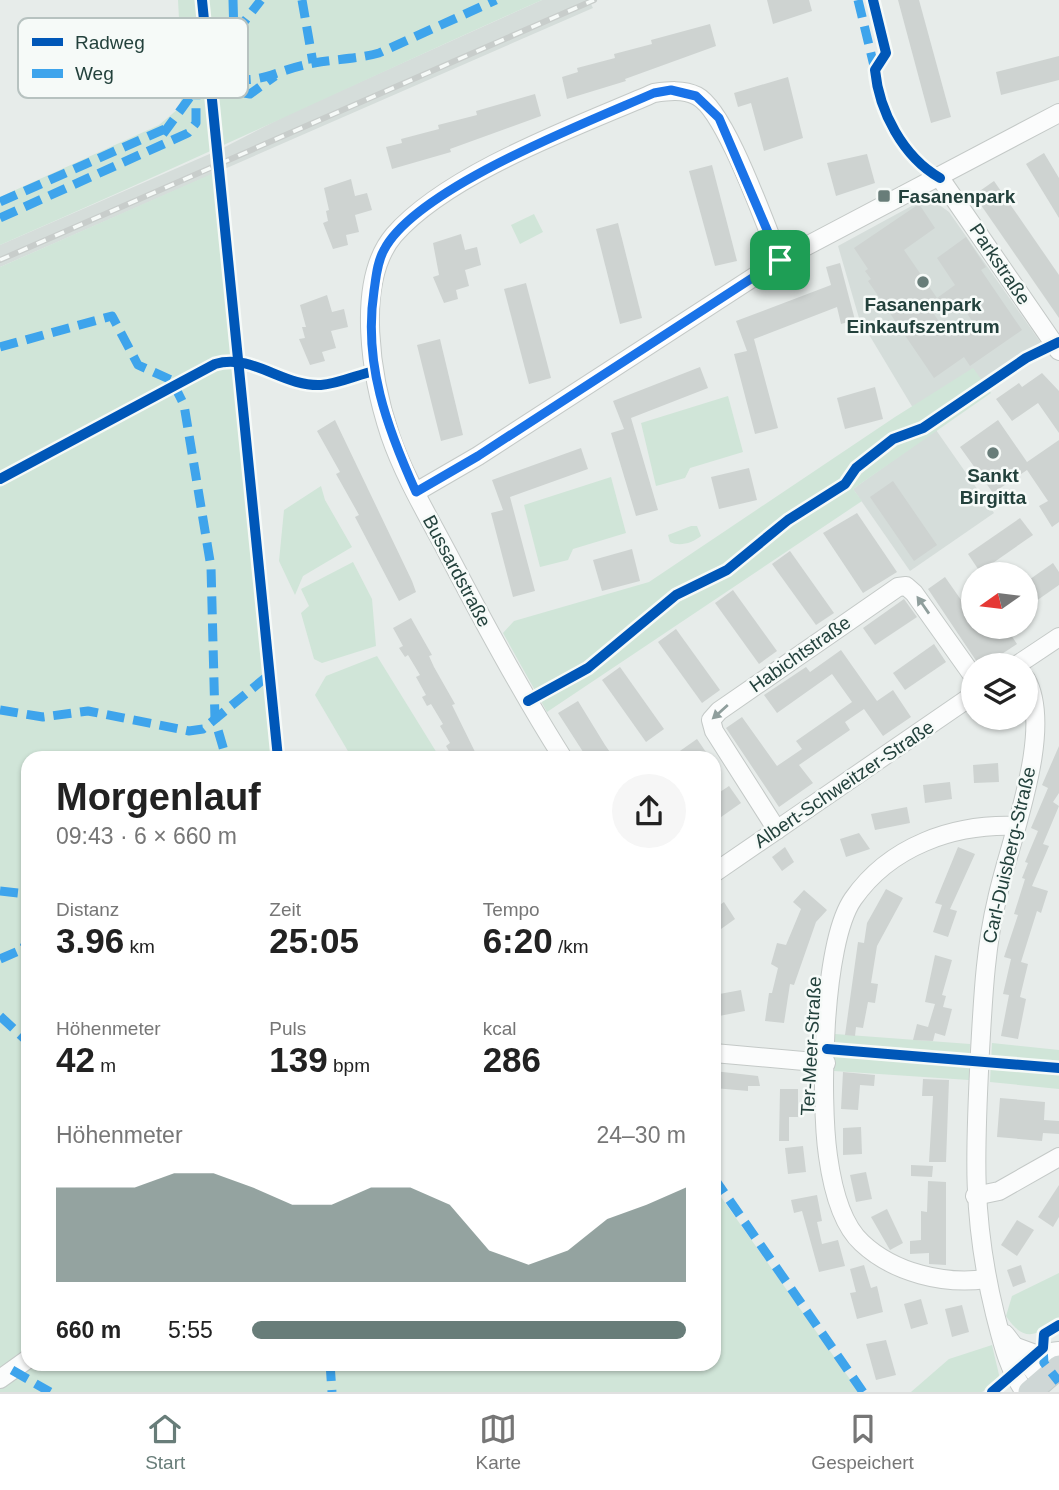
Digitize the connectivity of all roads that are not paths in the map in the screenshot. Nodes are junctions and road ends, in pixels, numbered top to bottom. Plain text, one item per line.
1 (1059, 113) edge
2 (940, 178) junction
3 (780, 260) junction
4 (1059, 351) edge
5 (416, 492) junction
6 (1059, 636) edge
7 (1034, 653) edge
8 (961, 659) edge
9 (961, 703) edge
10 (1036, 730) edge
11 (559, 751) edge
12 (1015, 826) junction
13 (777, 830) junction
14 (721, 868) edge
15 (721, 1054) edge
16 (826, 1063) junction
17 (1059, 1157) edge
18 (975, 1196) junction
19 (986, 1279) junction
20 (998, 1326) junction
21 (1016, 1347) junction
22 (1059, 1351) edge
23 (21, 1364) edge
24 (0, 1379) edge
25 (1039, 1383) edge

1 - 2 street
2 - 3 street
2 - 4 street, Parkstraße
3 - 5 street
3 - 5 street, Bussardstraße
5 - 11 street, Bussardstraße
6 - 7 street
8 -> 13 street, Habichtstraße
9 - 13 street, Albert-Schweitzer-Straße
10 - 12 street, Carl-Duisberg-Straße
12 - 16 street, Ter-Meer-Straße
12 - 18 street, Carl-Duisberg-Straße
13 - 14 street, Albert-Schweitzer-Straße
15 - 16 street
16 - 19 street, Ter-Meer-Straße
17 - 18 street
18 - 19 street, Carl-Duisberg-Straße
19 - 20 street, Carl-Duisberg-Straße
20 - 21 street, Carl-Duisberg-Straße
20 - 25 street, Carl-Duisberg-Straße
21 - 22 street
21 - 25 street, Carl-Duisberg-Straße
23 - 24 street

